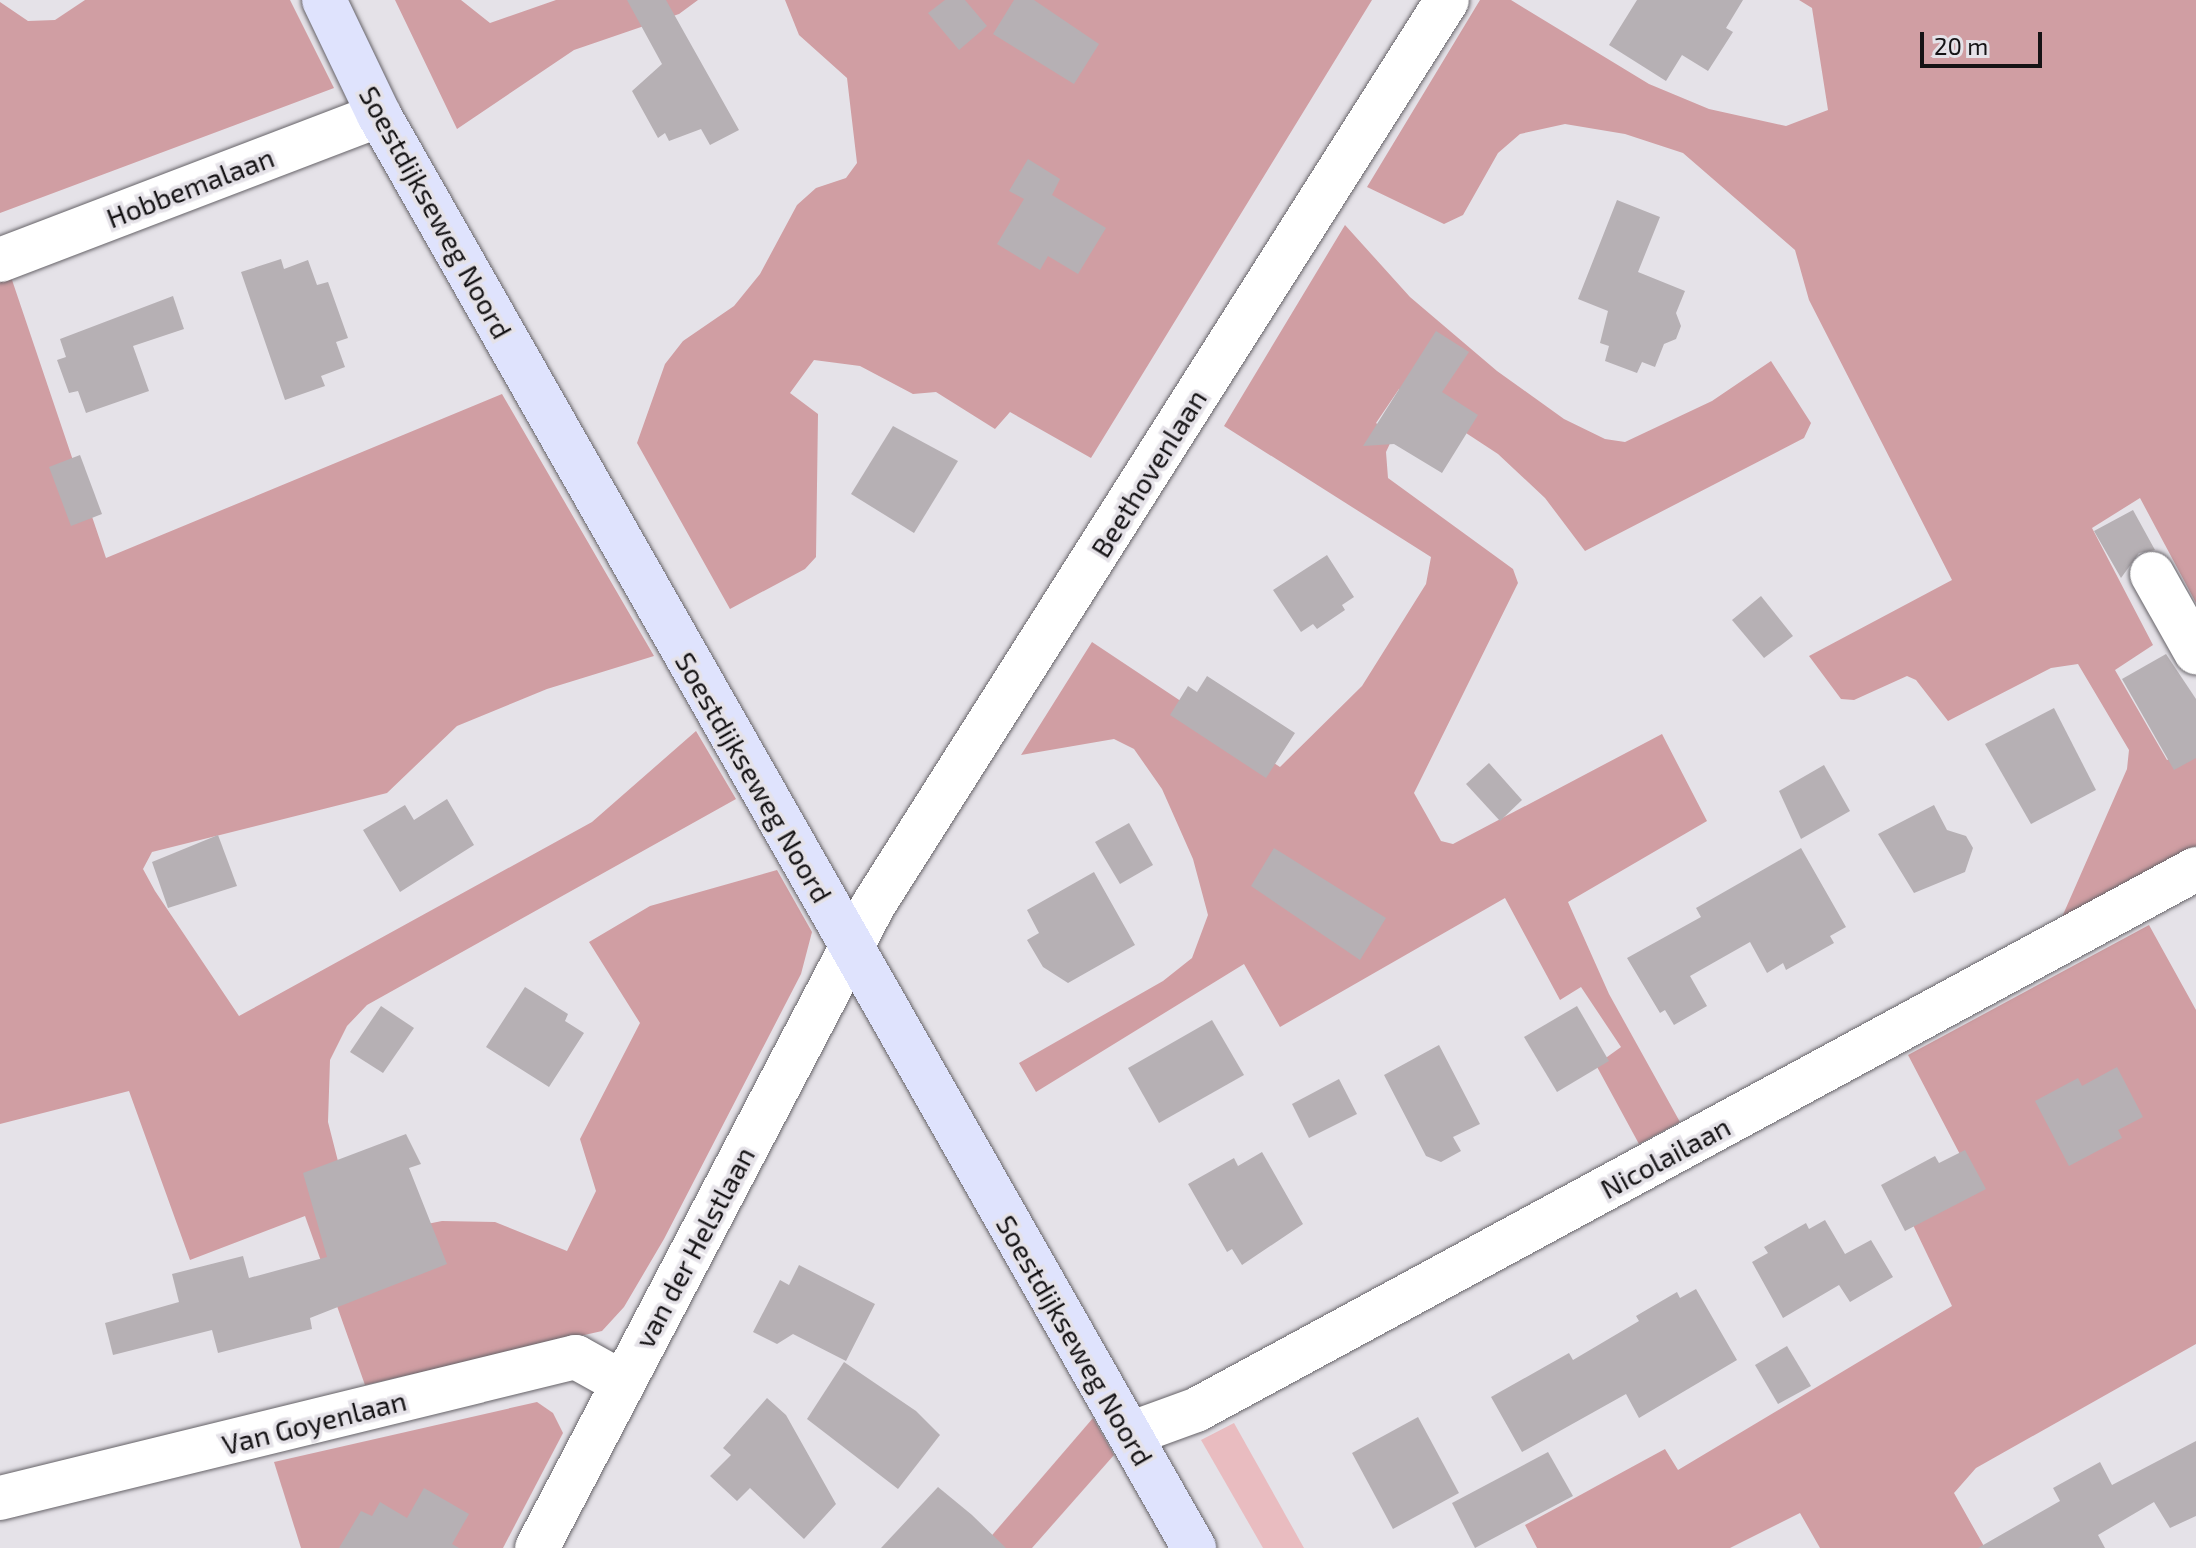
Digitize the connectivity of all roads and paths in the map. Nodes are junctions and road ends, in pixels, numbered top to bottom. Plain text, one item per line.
1 (324, 0) edge
2 (1447, 0) edge
3 (379, 115) junction
4 (0, 260) edge
5 (2152, 574) dead end
6 (2196, 652) edge
7 (2196, 869) edge
8 (851, 947) junction
9 (623, 1383) junction
10 (1130, 1434) junction
11 (0, 1498) edge
12 (537, 1548) edge
13 (1194, 1548) edge

1 - 3 main road, Soestdijkseweg Noord
2 - 8 street, Beethovenlaan
3 - 4 street, Hobbemalaan
3 - 8 main road, Soestdijkseweg Noord
5 - 6 street
7 - 10 street, Nicolailaan
8 - 9 street, van der Helstlaan
8 - 10 main road, Soestdijkseweg Noord
9 - 11 street, Van Goyenlaan
9 - 12 street, van der Helstlaan
10 - 13 main road, Soestdijkseweg Noord

